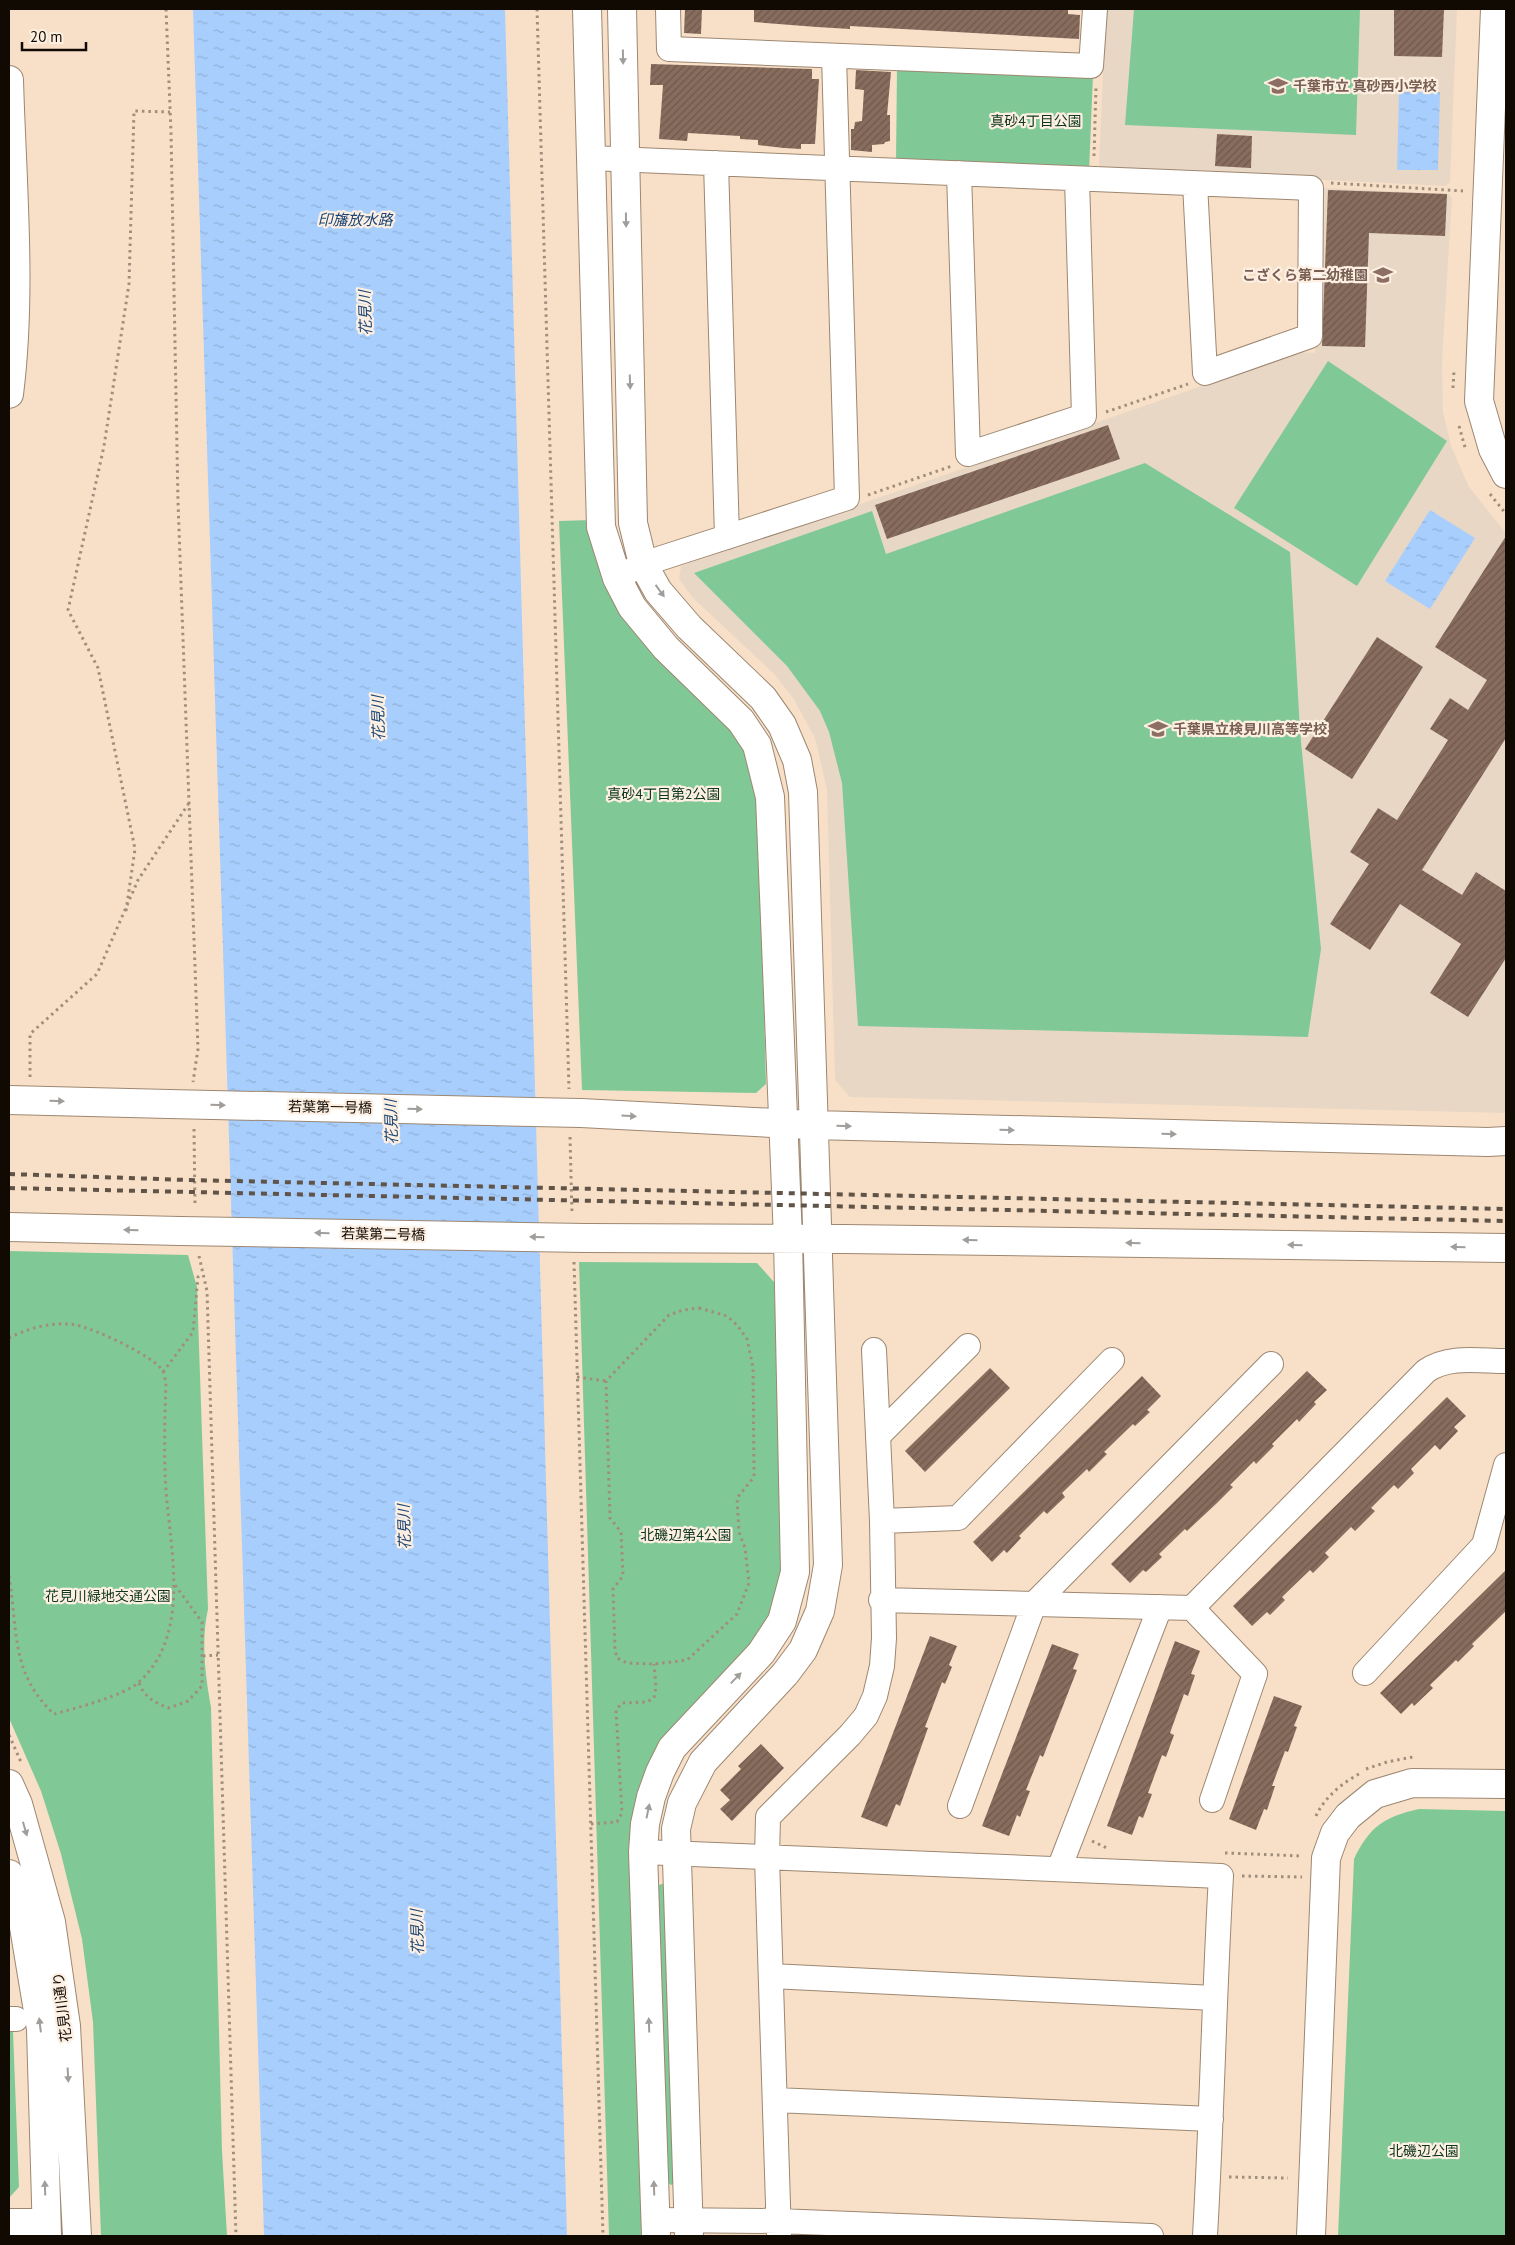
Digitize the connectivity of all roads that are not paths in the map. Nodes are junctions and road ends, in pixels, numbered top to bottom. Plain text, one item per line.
1 (587, 9) edge
2 (622, 9) edge
3 (668, 9) edge
4 (1095, 9) edge
5 (1495, 9) edge
6 (834, 56) junction
7 (9, 80) edge
8 (590, 158) junction
9 (625, 159) junction
10 (716, 163) junction
11 (836, 168) junction
12 (959, 173) junction
13 (1085, 180) junction
14 (1195, 184) junction
15 (9, 394) edge
16 (1506, 474) edge
17 (727, 536) junction
18 (643, 564) junction
19 (617, 578) junction
20 (9, 1100) edge
21 (784, 1123) junction
22 (813, 1125) junction
23 (1506, 1141) edge
24 (9, 1227) edge
25 (788, 1238) junction
26 (819, 1238) junction
27 (1506, 1248) edge
28 (968, 1346) dead end
29 (874, 1350) dead end
30 (1112, 1360) dead end
31 (1506, 1361) edge
32 (1271, 1364) dead end
33 (878, 1436) junction
34 (1506, 1465) edge
35 (882, 1521) junction
36 (882, 1600) junction
37 (1034, 1604) junction
38 (1160, 1607) junction
39 (1192, 1608) junction
40 (1365, 1673) dead end
41 (9, 1784) edge
42 (1506, 1784) edge
43 (1212, 1800) dead end
44 (960, 1806) dead end
45 (643, 1852) junction
46 (676, 1854) junction
47 (767, 1858) junction
48 (1059, 1869) junction
49 (9, 1874) edge
50 (771, 1976) junction
51 (1214, 1998) junction
52 (776, 2100) junction
53 (1211, 2119) junction
54 (9, 2224) edge
55 (656, 2228) edge
56 (689, 2228) edge
57 (778, 2228) edge
58 (46, 2230) edge
59 (77, 2236) edge
60 (1151, 2236) edge
61 (1205, 2236) edge
62 (1311, 2236) edge

1 - 8 street
2 -> 9 street
3 - 6 street
4 - 6 street
5 - 16 street
6 - 11 street
7 - 15 street
8 - 9 street
8 - 19 street
9 - 10 street
9 -> 18 street
10 - 11 street
10 - 17 street
11 - 12 street
11 - 17 street
12 - 13 street
12 - 13 street
13 - 14 street
14 - 14 street
17 - 18 street
18 - 19 street
18 -> 22 street
19 - 21 street
20 -> 21 street, 若葉第一号橋, bridge
21 - 22 street, 若葉第一号橋
21 - 25 street
22 -> 23 street, 若葉第一号橋
22 - 26 street
25 -> 24 street, 若葉第二号橋, bridge
25 - 26 street, 若葉第二号橋
45 -> 25 street
27 -> 26 street, 若葉第二号橋
26 - 46 street
28 - 33 street
29 - 33 street
30 - 35 street
31 - 39 street
32 - 37 street
33 - 35 street
34 - 40 street
35 - 36 street
36 - 37 street
36 - 47 street
37 - 38 street
37 - 44 street
38 - 39 street
38 - 48 street
39 - 43 street
41 -> 59 street, 花見川通り
42 - 62 street
45 - 46 street
55 -> 45 street
46 - 47 street
46 - 56 street
47 - 48 street
47 - 50 street
48 - 51 street
58 -> 49 street, 花見川通り
50 - 51 street
50 - 52 street
51 - 53 street
52 - 53 street
52 - 57 street
53 - 61 street
54 - 58 street
55 - 56 street
56 - 57 street
57 - 60 street

